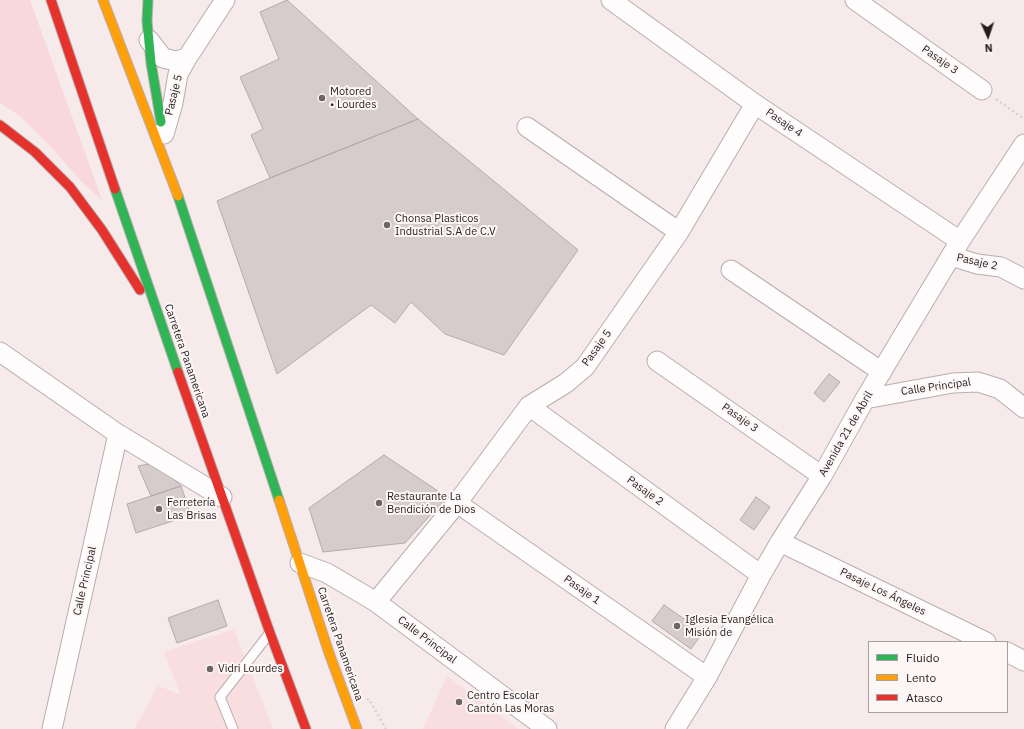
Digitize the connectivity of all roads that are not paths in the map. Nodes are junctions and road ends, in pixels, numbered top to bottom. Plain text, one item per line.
1 (51, 0) edge
2 (103, 0) edge
3 (148, 0) edge
4 (225, 0) edge
5 (611, 0) edge
6 (855, 0) edge
7 (149, 40) junction
8 (187, 58) junction
9 (982, 90) road end
10 (755, 104) junction
11 (0, 124) edge
12 (527, 127) dead end
13 (164, 134) junction
14 (1024, 145) edge
15 (176, 192) junction
16 (678, 232) junction
17 (956, 248) junction
18 (731, 270) dead end
19 (1024, 279) edge
20 (162, 326) junction
21 (0, 352) edge
22 (657, 361) dead end
23 (882, 372) junction
24 (865, 399) junction
25 (529, 406) junction
26 (1024, 408) edge
27 (118, 434) junction
28 (822, 476) junction
29 (222, 497) junction
30 (457, 503) junction
31 (780, 542) junction
32 (300, 563) junction
33 (761, 575) junction
34 (376, 602) junction
35 (270, 633) junction
36 (984, 641) edge
37 (1008, 652) edge
38 (1024, 660) edge
39 (708, 677) junction
40 (52, 729) edge
41 (233, 729) edge
42 (306, 729) edge
43 (357, 729) edge
44 (547, 729) edge
45 (676, 729) edge

1 - 20 highway, Carretera Panamericana
2 - 15 highway, Carretera Panamericana
3 - 7 highway
4 - 8 street, Pasaje 5
5 - 10 street, Pasaje 4
6 - 9 street, Pasaje 3
7 - 8 street, Pasaje 5
7 - 13 highway
8 - 13 street, Pasaje 5
10 - 16 street, Pasaje 5
10 - 17 street, Pasaje 4
11 - 20 highway
12 - 16 street
13 - 15 highway
14 - 17 street, Avenida 21 de Abril
15 - 32 highway, Carretera Panamericana
16 - 25 street, Pasaje 5
17 - 19 street, Pasaje 2
17 - 23 street, Avenida 21 de Abril
18 - 23 street
20 - 29 highway, Carretera Panamericana
21 - 27 street
22 - 28 street, Pasaje 3
23 - 24 street, Avenida 21 de Abril
24 - 26 street, Calle Principal
24 - 28 street, Avenida 21 de Abril
25 - 30 street, Pasaje 5
25 - 33 street, Pasaje 2
27 - 29 street
27 - 40 street, Calle Principal
28 - 31 street, Avenida 21 de Abril
29 - 35 highway, Carretera Panamericana
30 - 34 street, Pasaje 5
30 - 39 street, Pasaje 1
31 - 33 street, Avenida 21 de Abril
31 - 36 street, Pasaje Los Ángeles
32 - 34 street, Calle Principal
32 - 43 highway, Carretera Panamericana
33 - 39 street, Avenida 21 de Abril
34 - 44 street, Calle Principal
35 - 41 lane
35 - 42 highway, Carretera Panamericana
37 - 38 street
39 - 45 street, Avenida 21 de Abril

